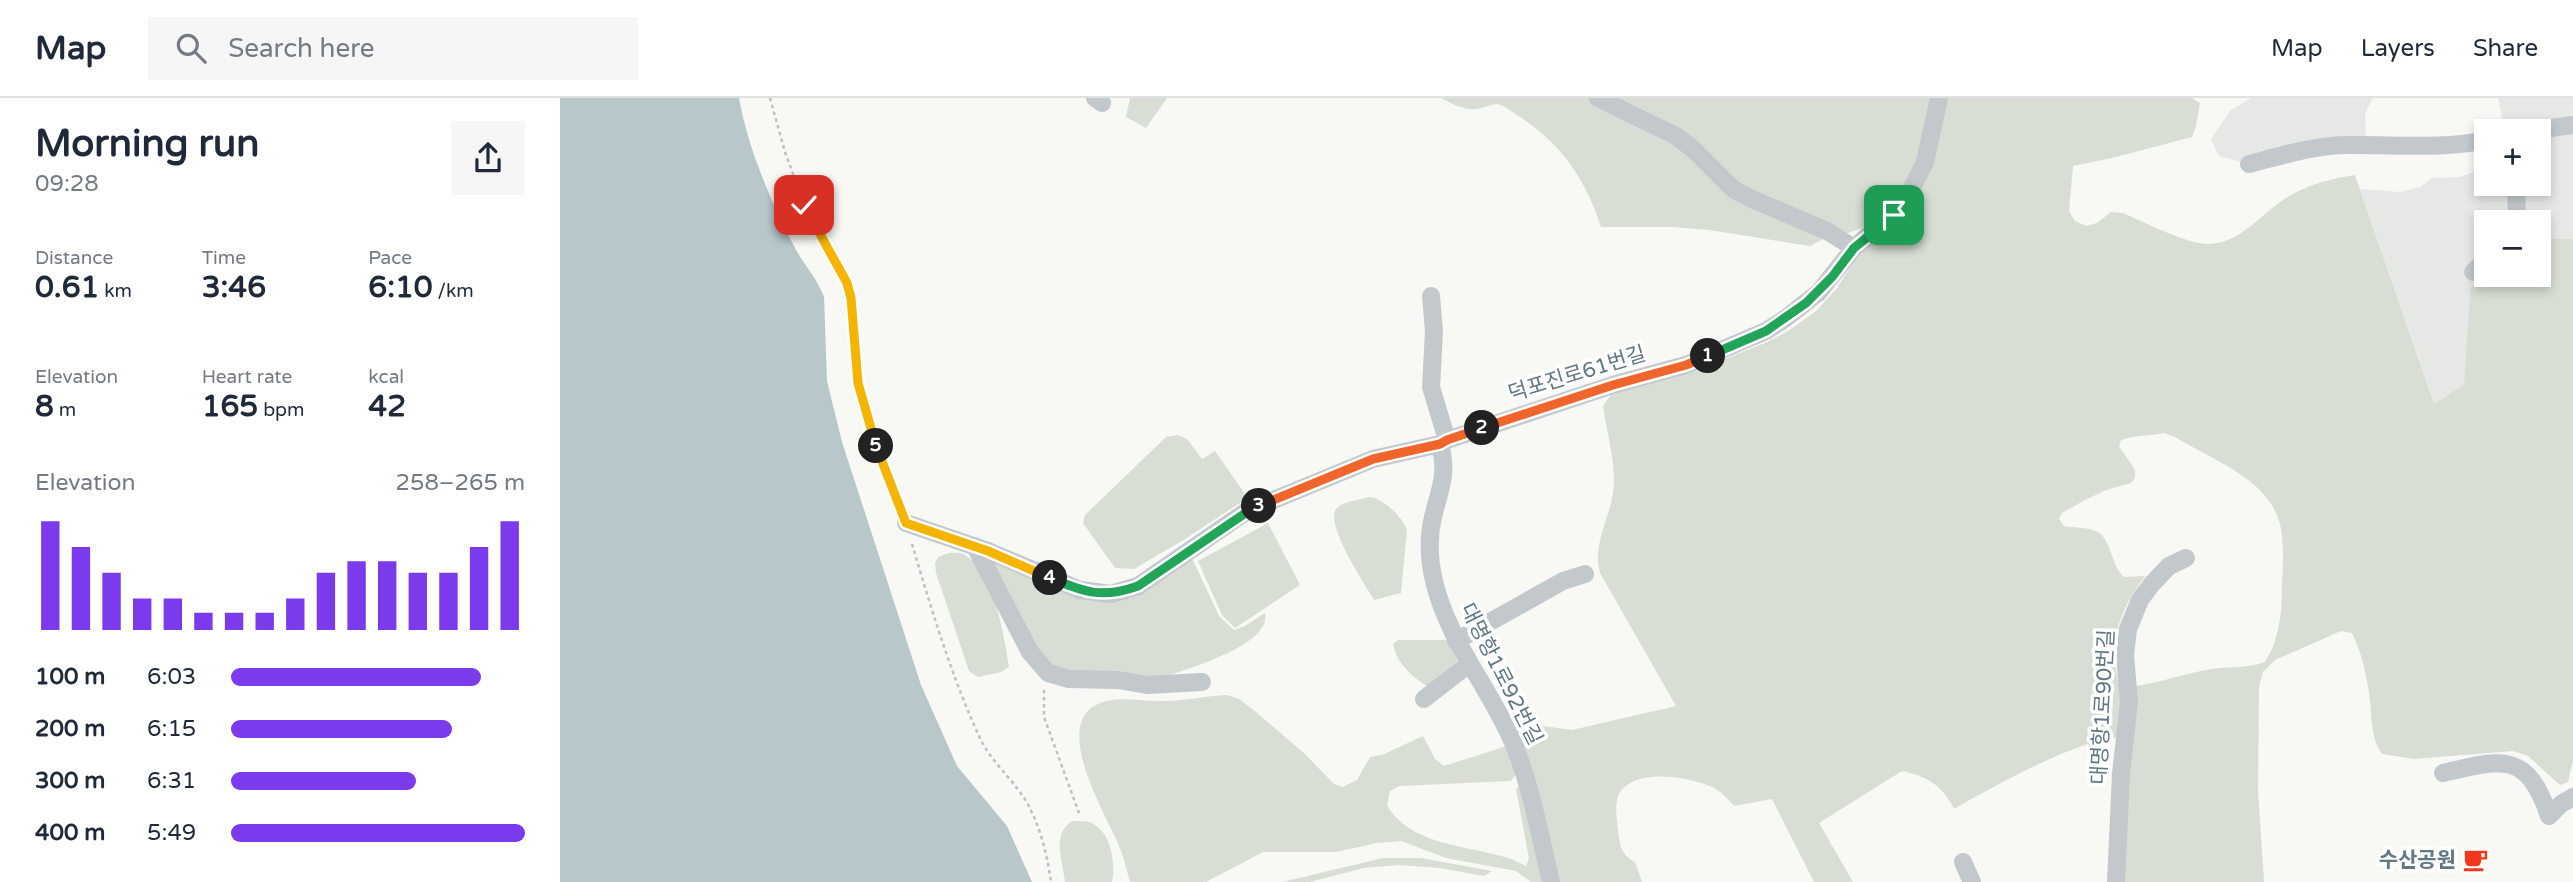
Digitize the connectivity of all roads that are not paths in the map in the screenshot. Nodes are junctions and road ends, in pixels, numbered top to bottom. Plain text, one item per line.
1 (1598, 98) edge
2 (1939, 98) edge
3 (2573, 125) edge
4 (2551, 128) edge
5 (2474, 142) edge
6 (2249, 164) dead end
7 (1854, 248) junction
8 (1431, 296) dead end
9 (1443, 442) junction
10 (906, 523) road end
11 (975, 547) junction
12 (2186, 558) dead end
13 (1585, 574) dead end
14 (1456, 641) junction
15 (1469, 664) junction
16 (1202, 682) dead end
17 (1424, 699) dead end
18 (2443, 773) dead end
19 (2573, 797) edge
20 (1963, 862) dead end
21 (1551, 882) edge
22 (1972, 882) edge
23 (2116, 882) edge

1 - 7 street
2 - 7 street, 덕포진로61번길
3 - 4 street
5 - 6 street
7 - 9 street, 덕포진로61번길
8 - 9 street, 대명항1로92번길
9 - 11 street, 덕포진로61번길
9 - 14 street, 대명항1로92번길
10 - 11 street, 덕포진로61번길
11 - 16 street
12 - 23 street, 대명항1로90번길
13 - 14 street
14 - 15 street, 대명항1로92번길
15 - 17 street
15 - 21 street, 대명항1로92번길
18 - 19 street
20 - 22 street

